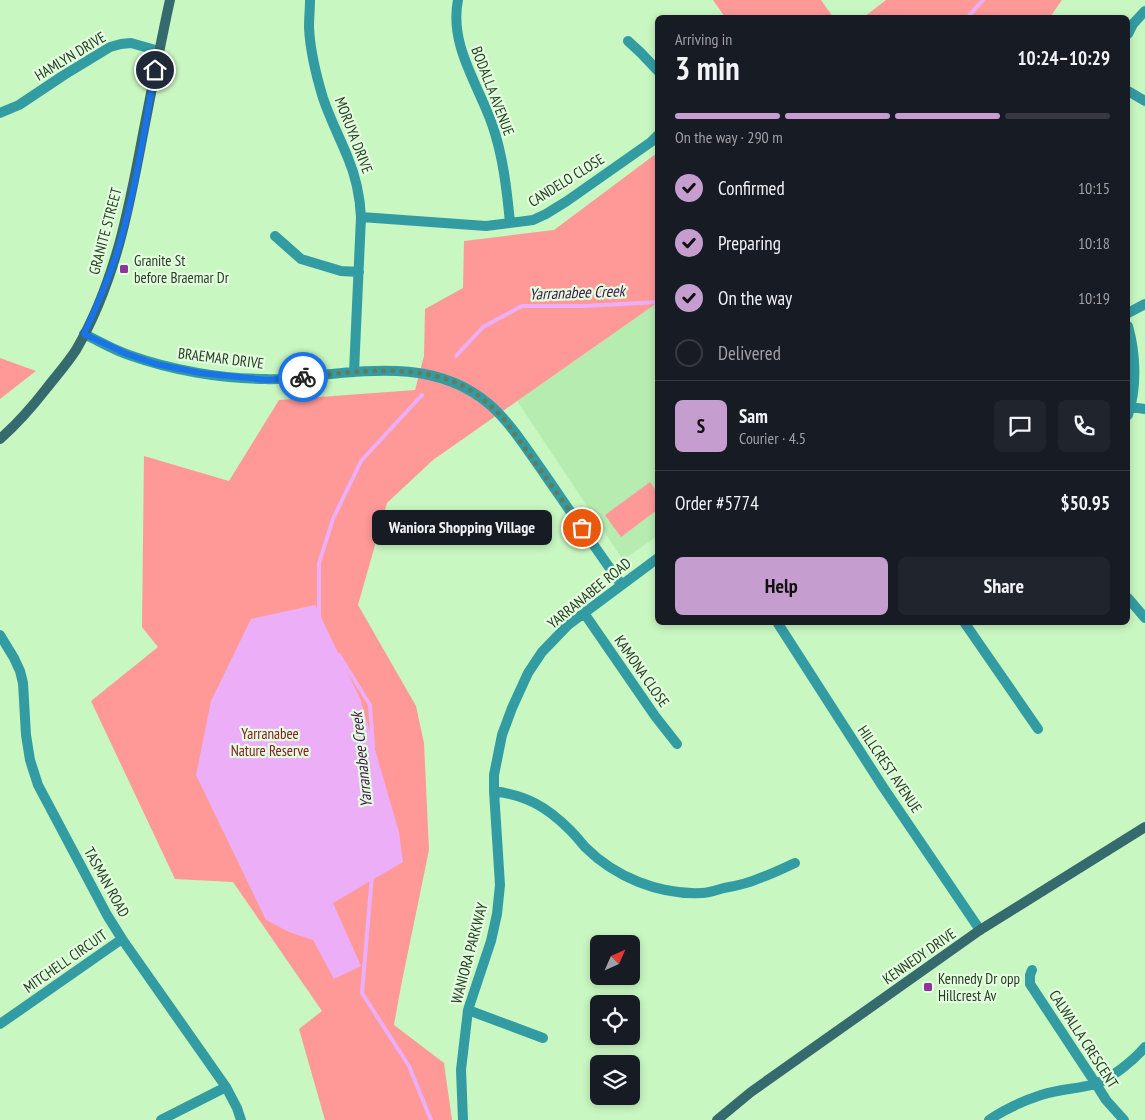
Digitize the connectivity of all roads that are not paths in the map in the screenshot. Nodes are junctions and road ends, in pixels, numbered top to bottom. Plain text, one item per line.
1 (170, 0) edge
2 (310, 0) edge
3 (458, 0) edge
4 (1145, 11) edge
5 (1130, 31) edge
6 (628, 41) dead end
7 (159, 51) junction
8 (655, 67) edge
9 (1130, 92) edge
10 (1145, 101) edge
11 (0, 113) edge
12 (655, 139) edge
13 (361, 217) junction
14 (510, 223) junction
15 (275, 236) dead end
16 (359, 272) junction
17 (1145, 304) edge
18 (1130, 312) edge
19 (84, 334) junction
20 (1130, 334) edge
21 (354, 372) junction
22 (1130, 406) edge
23 (1145, 409) edge
24 (1130, 411) edge
25 (0, 439) edge
26 (655, 560) edge
27 (621, 584) junction
28 (1130, 600) edge
29 (584, 612) junction
30 (1145, 618) edge
31 (779, 625) edge
32 (966, 625) edge
33 (0, 635) edge
34 (1038, 729) dead end
35 (502, 735) joint
36 (677, 744) dead end
37 (494, 791) junction
38 (1145, 827) edge
39 (795, 863) dead end
40 (980, 930) junction
41 (122, 939) junction
42 (1032, 970) dead end
43 (468, 1010) junction
44 (0, 1024) edge
45 (542, 1038) dead end
46 (1145, 1048) edge
47 (1096, 1084) junction
48 (226, 1086) junction
49 (161, 1120) edge
50 (241, 1120) edge
51 (463, 1120) edge
52 (718, 1120) edge
53 (989, 1120) edge
54 (1124, 1120) edge

1 - 7 main road, GRANITE STREET
2 - 13 street, MORUYA DRIVE
3 - 14 street, BODALLA AVENUE
4 - 5 street
6 - 8 street
7 - 11 street, HAMLYN DRIVE
7 - 19 main road, GRANITE STREET
9 - 10 street
12 - 14 street, CANDELO CLOSE
13 - 14 street, CANDELO CLOSE
13 - 16 street, MORUYA DRIVE
15 - 16 street
16 - 21 street, MORUYA DRIVE
17 - 18 street
19 - 21 street, BRAEMAR DRIVE
19 - 25 main road, GRANITE STREET
20 - 22 street
21 - 27 street, BRAEMAR DRIVE
23 - 24 street
26 - 27 street, YARRANABEE ROAD
27 - 29 street, YARRANABEE ROAD
28 - 30 street
29 - 35 street, YARRANABEE ROAD
29 - 36 street, KAMONA CLOSE
31 - 40 street, HILLCREST AVENUE
32 - 34 street
33 - 41 street, TASMAN ROAD
35 - 37 street, WANIORA PARKWAY
37 - 39 street
37 - 43 street, WANIORA PARKWAY
38 - 40 main road, KENNEDY DRIVE
40 - 52 main road, KENNEDY DRIVE
41 - 44 street, MITCHELL CIRCUIT
41 - 48 street, TASMAN ROAD
42 - 47 street, CALWALLA CRESCENT
43 - 45 street
43 - 51 street, WANIORA PARKWAY
46 - 47 street
47 - 53 street
47 - 54 street, CALWALLA CRESCENT
48 - 49 street
48 - 50 street, TASMAN ROAD

